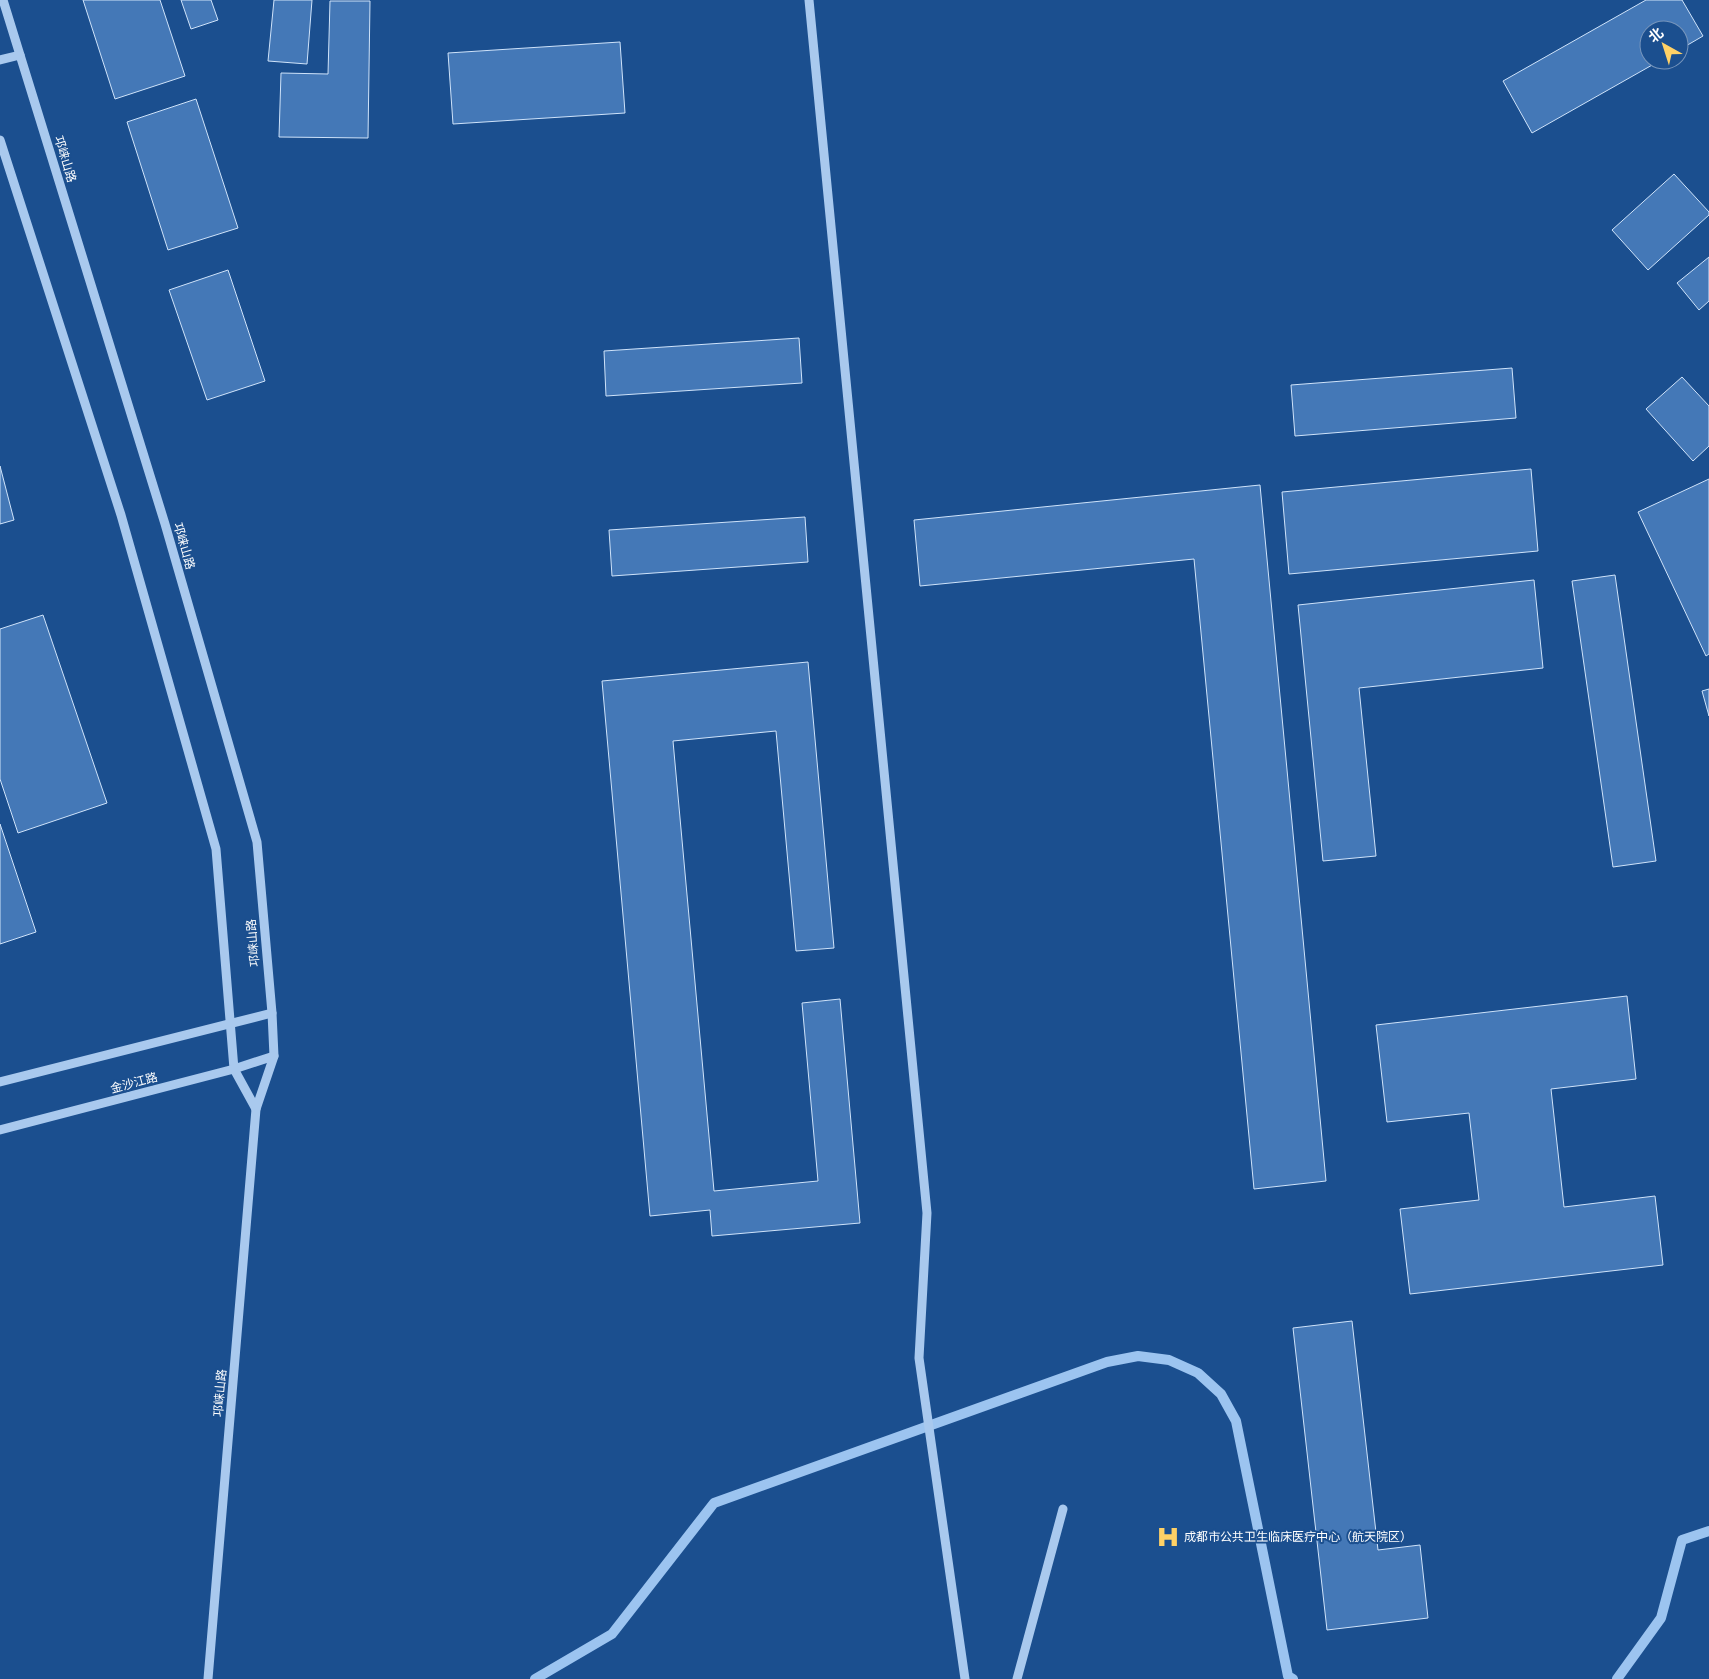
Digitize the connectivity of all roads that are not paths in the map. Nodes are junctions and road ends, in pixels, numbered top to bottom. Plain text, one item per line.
1 (3, 0) edge
2 (810, 0) edge
3 (20, 55) junction
4 (0, 60) edge
5 (0, 140) edge
6 (272, 1013) junction
7 (231, 1022) junction
8 (274, 1056) junction
9 (234, 1069) junction
10 (0, 1082) edge
11 (256, 1109) junction
12 (0, 1130) edge
13 (1063, 1509) dead end
14 (208, 1679) edge
15 (965, 1679) edge
16 (1018, 1679) edge

1 - 3 street, 邛崃山路
2 - 15 street
3 - 4 street
3 - 6 street, 邛崃山路
5 - 7 street
6 - 7 street
6 - 8 street, 邛崃山路
7 - 9 street
7 - 10 street
8 - 9 street, 金沙江路
8 - 11 street, 邛崃山路
9 - 11 street
9 - 12 street, 金沙江路
11 - 14 street, 邛崃山路
13 - 16 street

